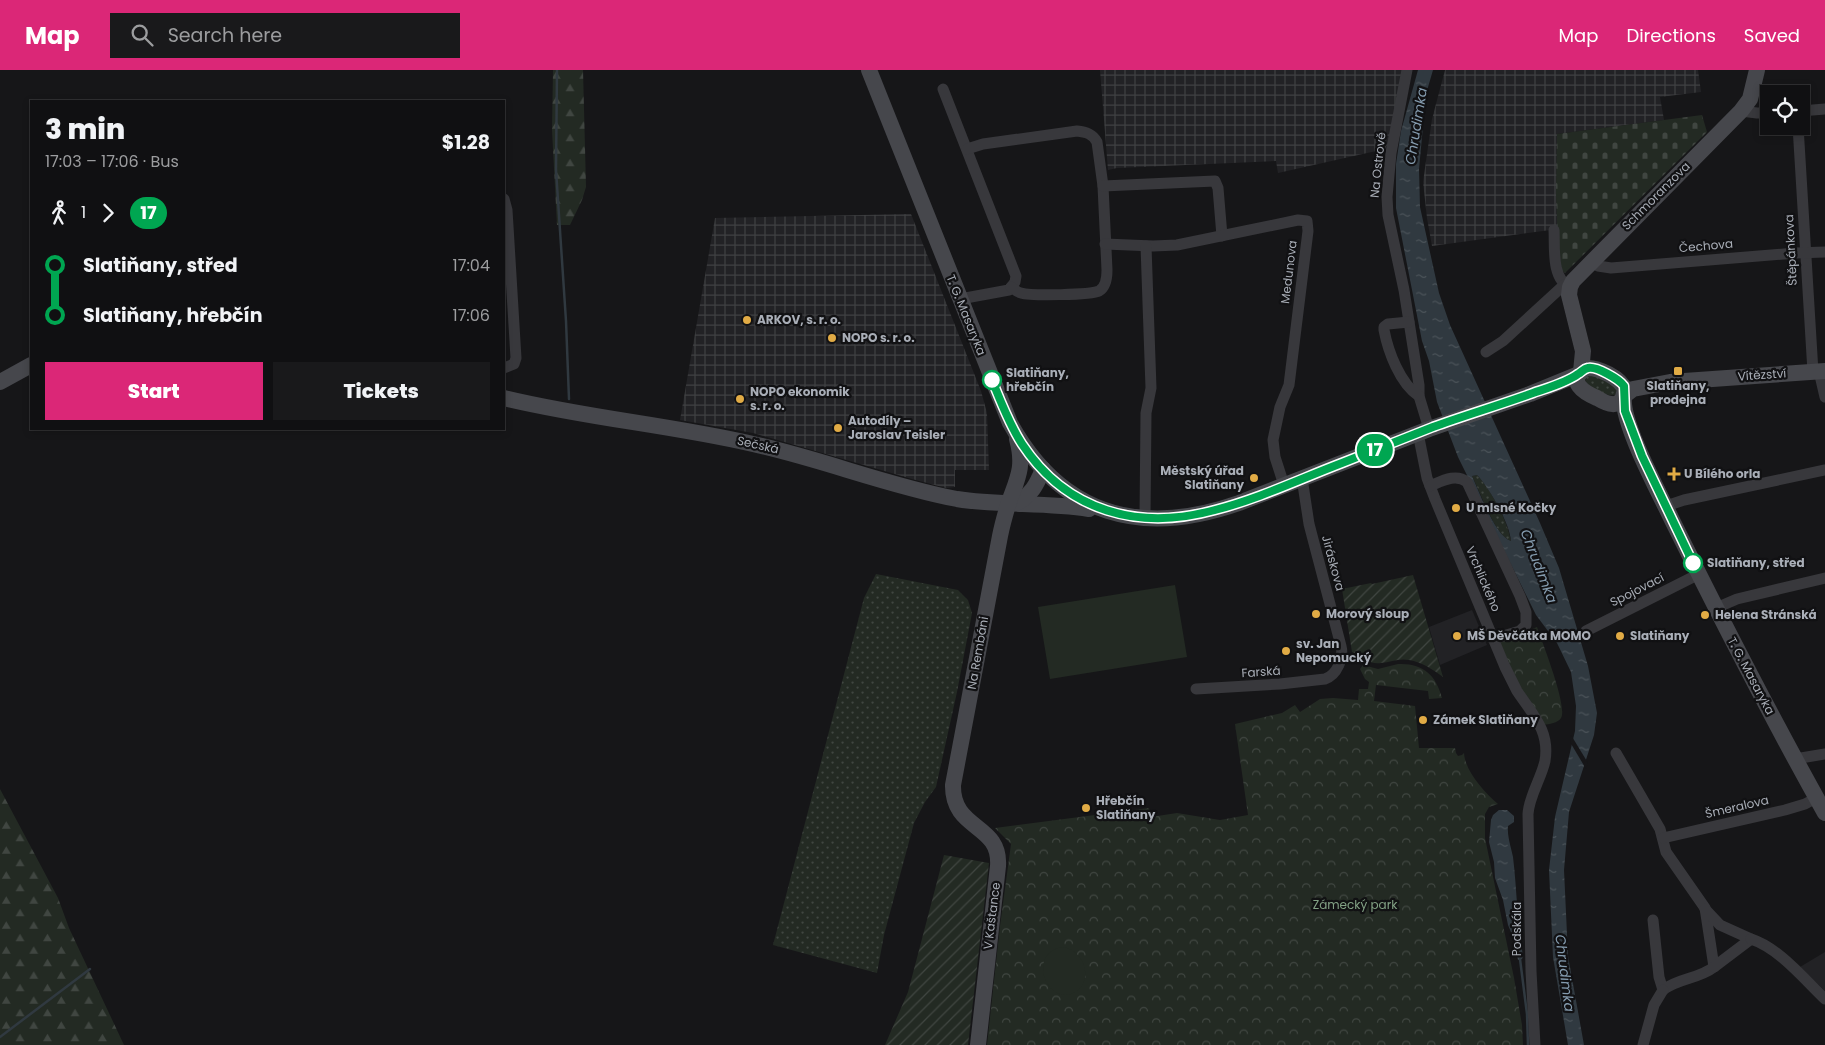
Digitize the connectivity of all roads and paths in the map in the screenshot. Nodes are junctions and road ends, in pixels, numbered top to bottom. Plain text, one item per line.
1 (869, 70) edge
2 (1407, 70) edge
3 (1757, 70) edge
4 (943, 89) dead end
5 (1825, 109) edge
6 (1810, 110) edge
7 (1741, 111) junction
8 (1760, 113) edge
9 (1798, 135) edge
10 (967, 149) junction
11 (1103, 186) junction
12 (505, 203) edge
13 (1554, 230) dead end
14 (1222, 236) junction
15 (1105, 244) junction
16 (1146, 246) junction
17 (1825, 252) edge
18 (1805, 253) junction
19 (1592, 261) junction
20 (1567, 286) junction
21 (1012, 287) junction
22 (960, 299) junction
23 (1409, 322) junction
24 (1577, 325) junction
25 (1486, 352) dead end
26 (30, 366) edge
27 (505, 368) edge
28 (1819, 371) edge
29 (1580, 373) junction
30 (1608, 375) junction
31 (1699, 379) junction
32 (0, 382) edge
33 (1584, 392) junction
34 (1419, 396) junction
35 (1624, 396) junction
36 (1825, 397) edge
37 (505, 398) edge
38 (1520, 398) junction
39 (1600, 400) junction
40 (1010, 424) junction
41 (1427, 430) junction
42 (1642, 456) junction
43 (1043, 469) junction
44 (1825, 470) edge
45 (1302, 478) junction
46 (1017, 483) junction
47 (1284, 485) junction
48 (1430, 486) junction
49 (1012, 503) junction
50 (1666, 506) junction
51 (1137, 516) junction
52 (1699, 574) junction
53 (1825, 578) edge
54 (1716, 608) junction
55 (1586, 631) dead end
56 (1493, 639) junction
57 (1343, 654) joint
58 (1196, 690) dead end
59 (1616, 753) dead end
60 (1825, 754) edge
61 (1795, 759) junction
62 (1816, 798) junction
63 (955, 804) joint
64 (1825, 813) edge
65 (1528, 814) joint
66 (1663, 838) junction
67 (1704, 908) junction
68 (1653, 920) dead end
69 (1756, 941) junction
70 (1714, 967) junction
71 (1663, 990) junction
72 (1825, 999) edge
73 (978, 1045) edge
74 (1535, 1045) edge
75 (1643, 1045) edge

1 - 22 main road, T. G. Masaryka
2 - 23 street, Na Ostrově
3 - 7 main road, Schmoranzova
4 - 10 street
5 - 6 street
7 - 8 street
7 - 19 main road, Schmoranzova
9 - 18 street, Štěpánkova
10 - 11 street
10 - 21 street
11 - 14 street
11 - 15 street
12 - 27 street
13 - 20 street
14 - 16 street, Medunova
14 - 47 street, Medunova
15 - 16 street, Medunova
15 - 21 street
16 - 51 street
17 - 18 street, Čechova
18 - 19 street, Čechova
18 - 28 street, Štěpánkova
19 - 20 main road, Schmoranzova
20 - 24 main road
20 - 25 street
21 - 22 street
22 - 40 main road, T. G. Masaryka
23 - 34 street, Na Ostrově
23 - 34 street, Na Ostrově
24 - 29 main road
24 - 30 main road
26 - 32 main road
28 - 31 main road, Vítězství
28 - 36 street, Štěpánkova
29 - 30 main road, T. G. Masaryka
29 - 33 main road
29 - 38 main road, T. G. Masaryka
30 - 31 main road, Vítězství
30 - 35 main road, T. G. Masaryka
31 - 35 main road, Vítězství
33 - 38 main road, T. G. Masaryka
33 - 39 main road, T. G. Masaryka
34 - 41 street, Na Ostrově
35 - 39 main road, T. G. Masaryka
35 - 42 main road, T. G. Masaryka
37 - 49 main road, Sečská
38 - 41 main road, T. G. Masaryka
39 - 42 main road, T. G. Masaryka
40 - 43 main road, T. G. Masaryka
40 - 46 main road
41 - 45 main road, T. G. Masaryka
41 - 48 street, Vrchlického
42 - 50 main road, T. G. Masaryka
43 - 46 main road
43 - 49 main road
43 - 51 main road, T. G. Masaryka
44 - 50 street
45 - 47 main road, T. G. Masaryka
45 - 57 street, Jiráskova
46 - 49 main road
47 - 51 main road, T. G. Masaryka
48 - 56 street, Vrchlického
48 - 56 street
49 - 51 main road, Sečská
49 - 63 main road, Na Rembáni
50 - 52 main road, T. G. Masaryka
52 - 54 main road, T. G. Masaryka
52 - 55 street, Spojovací
53 - 54 street
54 - 61 main road, T. G. Masaryka
56 - 65 street, Vrchlického
57 - 58 street, Farská
59 - 66 street
60 - 61 street
61 - 62 main road, T. G. Masaryka
62 - 64 main road, T. G. Masaryka
62 - 66 street, Šmeralova
63 - 73 main road, V Kaštance
65 - 74 street, Podskála
66 - 67 street
67 - 69 street
67 - 70 street
68 - 71 street
69 - 70 street
69 - 72 street
70 - 71 street
71 - 75 street

